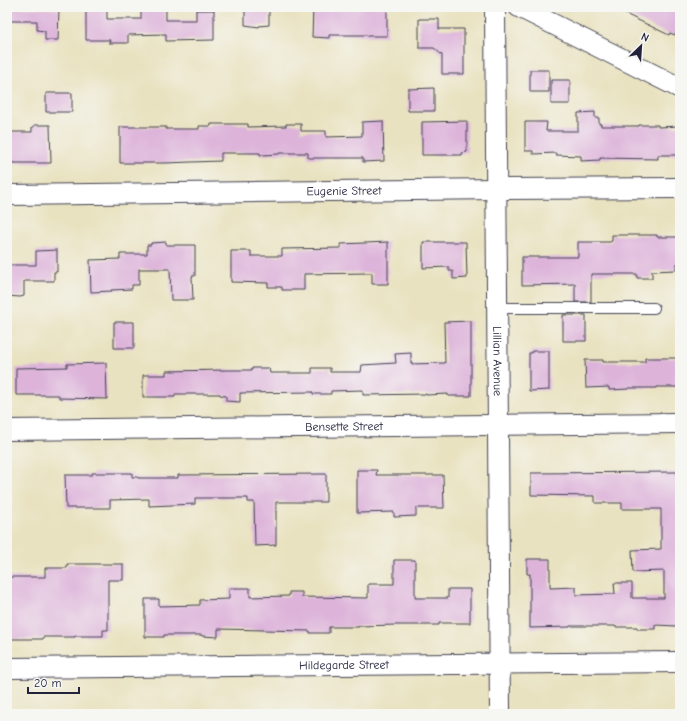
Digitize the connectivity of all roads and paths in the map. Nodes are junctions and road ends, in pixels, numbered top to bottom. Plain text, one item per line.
1 (495, 7) edge
2 (520, 7) edge
3 (680, 88) edge
4 (680, 188) edge
5 (497, 189) junction
6 (7, 196) edge
7 (497, 308) junction
8 (654, 308) dead end
9 (680, 423) edge
10 (498, 425) junction
11 (7, 430) edge
12 (680, 662) edge
13 (500, 664) junction
14 (7, 668) edge
15 (500, 714) edge

1 - 5 street, Lillian Avenue
2 - 3 street
4 - 5 street, Eugenie Street
5 - 6 street, Eugenie Street
5 - 7 street, Lillian Avenue
7 - 8 lane
7 - 10 street, Lillian Avenue
9 - 10 street, Bensette Street
10 - 11 street, Bensette Street
10 - 13 street, Lillian Avenue
12 - 13 street, Hildegarde Street
13 - 14 street, Hildegarde Street
13 - 15 street, Lillian Avenue

